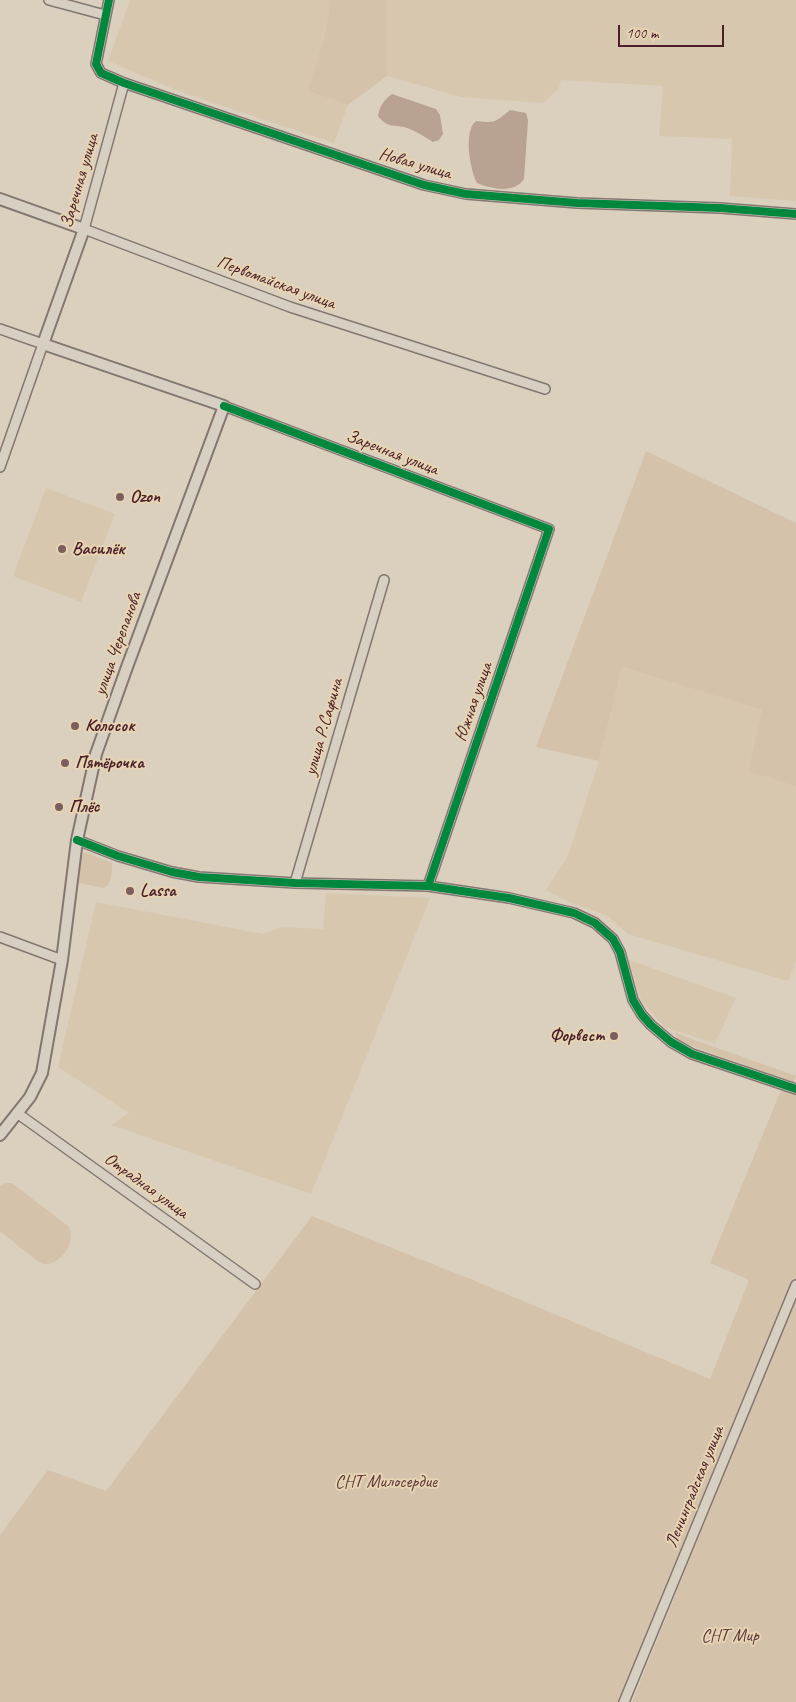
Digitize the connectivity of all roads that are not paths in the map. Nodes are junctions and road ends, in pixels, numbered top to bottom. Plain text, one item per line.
1 (50, 0) edge
2 (109, 0) edge
3 (105, 14) junction
4 (124, 83) junction
5 (0, 199) edge
6 (796, 214) edge
7 (84, 229) junction
8 (0, 328) edge
9 (43, 344) junction
10 (544, 388) dead end
11 (224, 406) junction
12 (0, 466) edge
13 (549, 529) joint
14 (384, 580) dead end
15 (77, 840) junction
16 (295, 883) junction
17 (428, 886) junction
18 (0, 937) edge
19 (62, 960) junction
20 (796, 1089) edge
21 (17, 1113) junction
22 (0, 1135) edge
23 (255, 1284) dead end
24 (796, 1285) edge
25 (624, 1702) edge

1 - 3 street
2 - 3 street, Новая улица
3 - 4 street, Новая улица
4 - 6 street, Новая улица
4 - 7 street, Заречная улица
5 - 7 main road, Первомайская улица
7 - 9 main road, Заречная улица
7 - 10 street, Первомайская улица
8 - 9 street, Заречная улица
9 - 11 main road, Заречная улица
9 - 12 street, Заречная улица
11 - 13 street, Заречная улица
11 - 15 main road, улица Черепанова
13 - 17 street, Южная улица
14 - 16 street, улица Р.Сафина
15 - 16 street
15 - 19 main road, улица Черепанова
16 - 17 street
17 - 20 street
18 - 19 street
19 - 21 main road, улица Черепанова
21 - 22 main road, улица Черепанова
21 - 23 street, Отрадная улица
24 - 25 street, Ленинградская улица

